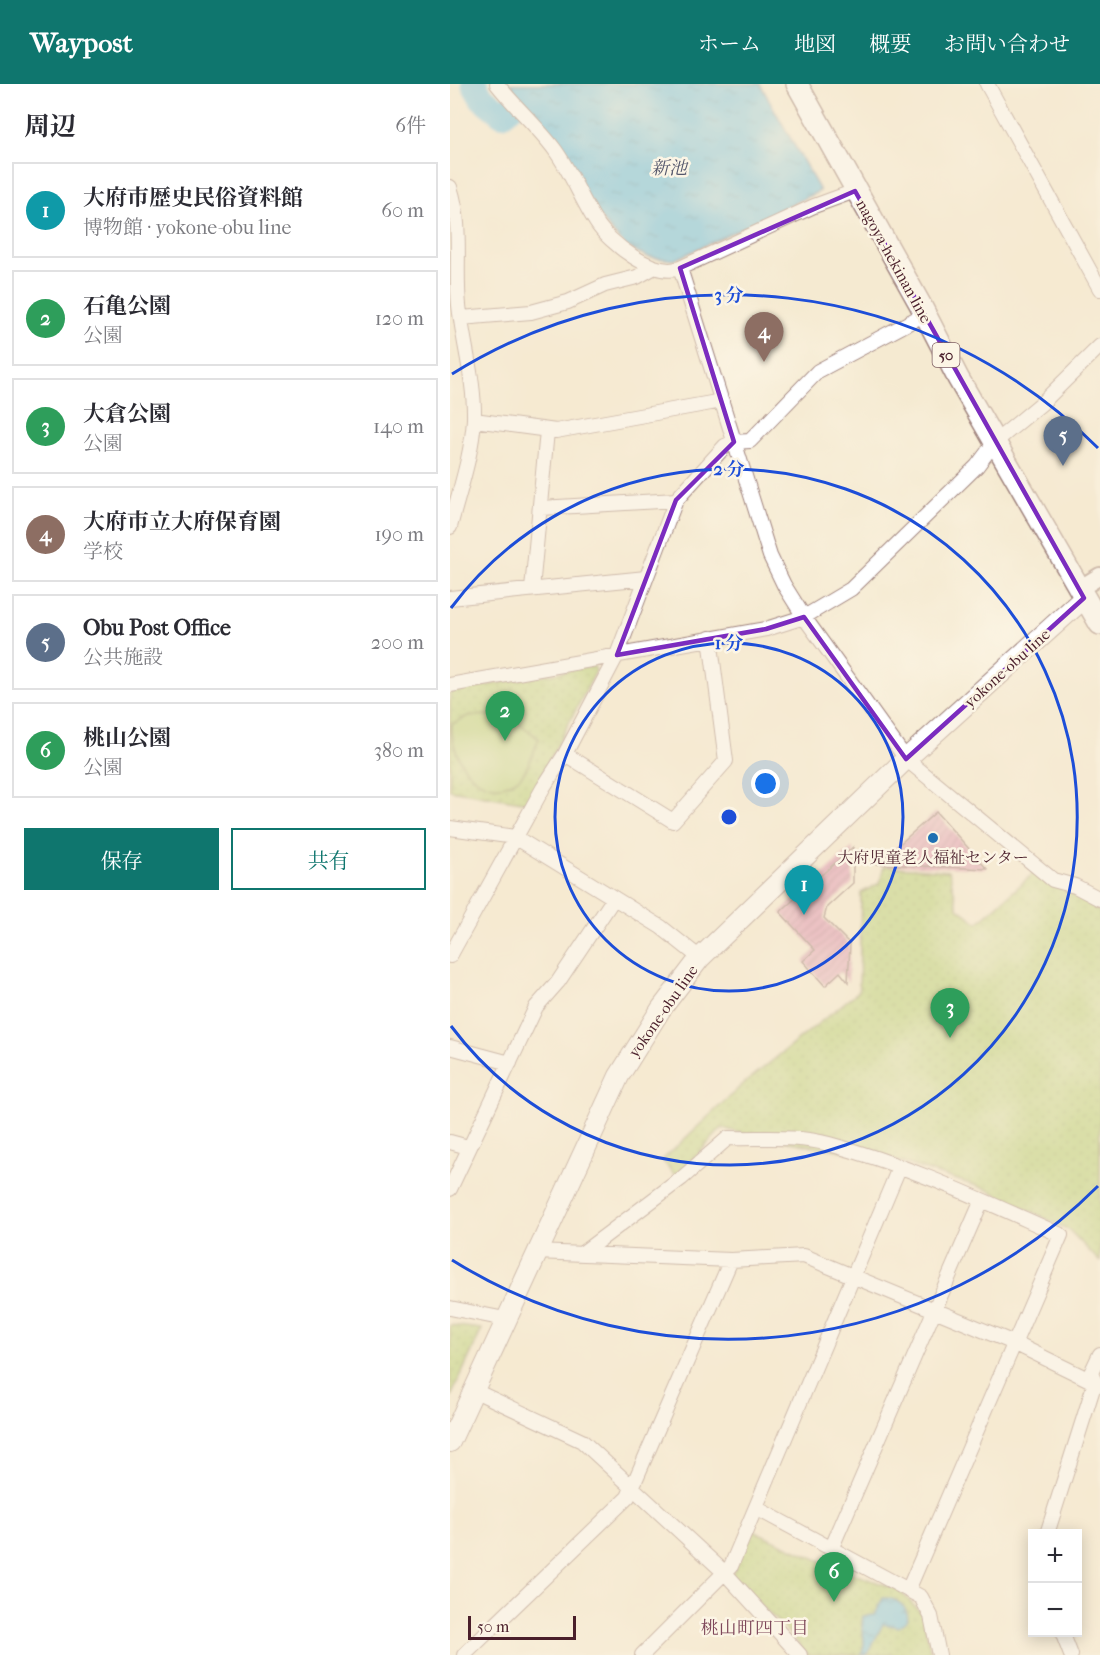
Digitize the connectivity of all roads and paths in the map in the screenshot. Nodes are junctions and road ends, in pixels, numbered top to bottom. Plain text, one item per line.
1 (497, 84) edge
2 (797, 84) edge
3 (987, 84) edge
4 (450, 187) edge
5 (855, 191) junction
6 (653, 268) junction
7 (680, 268) junction
8 (1100, 289) edge
9 (455, 310) edge
10 (925, 314) junction
11 (1100, 346) edge
12 (722, 401) junction
13 (474, 420) junction
14 (548, 431) junction
15 (734, 442) junction
16 (995, 442) junction
17 (675, 500) junction
18 (541, 508) junction
19 (450, 527) edge
20 (1100, 576) edge
21 (646, 578) junction
22 (532, 589) junction
23 (450, 598) edge
24 (1090, 603) edge
25 (804, 617) junction
26 (710, 638) junction
27 (617, 655) junction
28 (450, 685) edge
29 (565, 754) junction
30 (906, 759) junction
31 (450, 828) edge
32 (515, 837) junction
33 (614, 898) junction
34 (1100, 899) edge
35 (455, 937) edge
36 (450, 956) edge
37 (700, 958) junction
38 (450, 1047) edge
39 (510, 1063) junction
40 (450, 1142) edge
41 (468, 1147) junction
42 (899, 1168) junction
43 (450, 1189) edge
44 (982, 1200) junction
45 (536, 1252) junction
46 (581, 1254) junction
47 (731, 1260) junction
48 (855, 1277) junction
49 (450, 1308) edge
50 (935, 1312) junction
51 (505, 1319) junction
52 (1014, 1343) junction
53 (1100, 1354) edge
54 (1098, 1384) edge
55 (473, 1390) junction
56 (450, 1442) edge
57 (631, 1487) junction
58 (756, 1508) junction
59 (1048, 1529) edge
60 (832, 1547) junction
61 (725, 1573) junction
62 (909, 1588) junction
63 (1064, 1637) edge
64 (798, 1654) edge
65 (464, 1655) edge
66 (642, 1655) edge
67 (939, 1655) edge
68 (1071, 1655) edge

1 - 6 street
2 - 5 main road, nagoya-hekinan line / 50
3 - 8 street
4 - 9 street
5 - 7 street
5 - 10 main road, nagoya-hekinan line / 50
6 - 7 street
6 - 9 street
7 - 12 street
9 - 13 street
10 - 15 street
10 - 16 main road, nagoya-hekinan line / 50
11 - 16 street
12 - 14 street
12 - 15 street
13 - 14 street
13 - 19 street
14 - 18 street
15 - 17 street
15 - 25 street
16 - 24 main road, nagoya-hekinan line / 50
16 - 25 street
17 - 18 street
17 - 21 street
18 - 22 street
20 - 24 street
21 - 22 street
21 - 27 street
22 - 23 street
24 - 30 main road, yokone-obu line
25 - 26 street
25 - 30 street
26 - 27 street
26 - 29 street
27 - 28 street
27 - 29 street
29 - 32 street
30 - 34 street
30 - 37 main road, yokone-obu line
31 - 32 street
32 - 33 street
32 - 35 street
33 - 37 street
33 - 39 street
35 - 36 street
37 - 45 main road, yokone-obu line
38 - 39 street
39 - 41 street
40 - 41 street
41 - 43 street
42 - 44 street
42 - 46 street
42 - 48 street
44 - 50 street
44 - 52 street
45 - 46 street
45 - 51 main road, yokone-obu line
46 - 47 street
47 - 48 street
47 - 57 street
48 - 50 street
48 - 58 street
49 - 51 street
50 - 52 street
50 - 60 street
51 - 55 main road, yokone-obu line
52 - 54 street
52 - 62 street
53 - 54 street
54 - 59 street
55 - 56 main road, yokone-obu line
55 - 57 street
57 - 61 street
57 - 65 street
58 - 60 street
58 - 61 street
60 - 62 street
61 - 64 street
61 - 66 street
62 - 67 street
63 - 68 street

